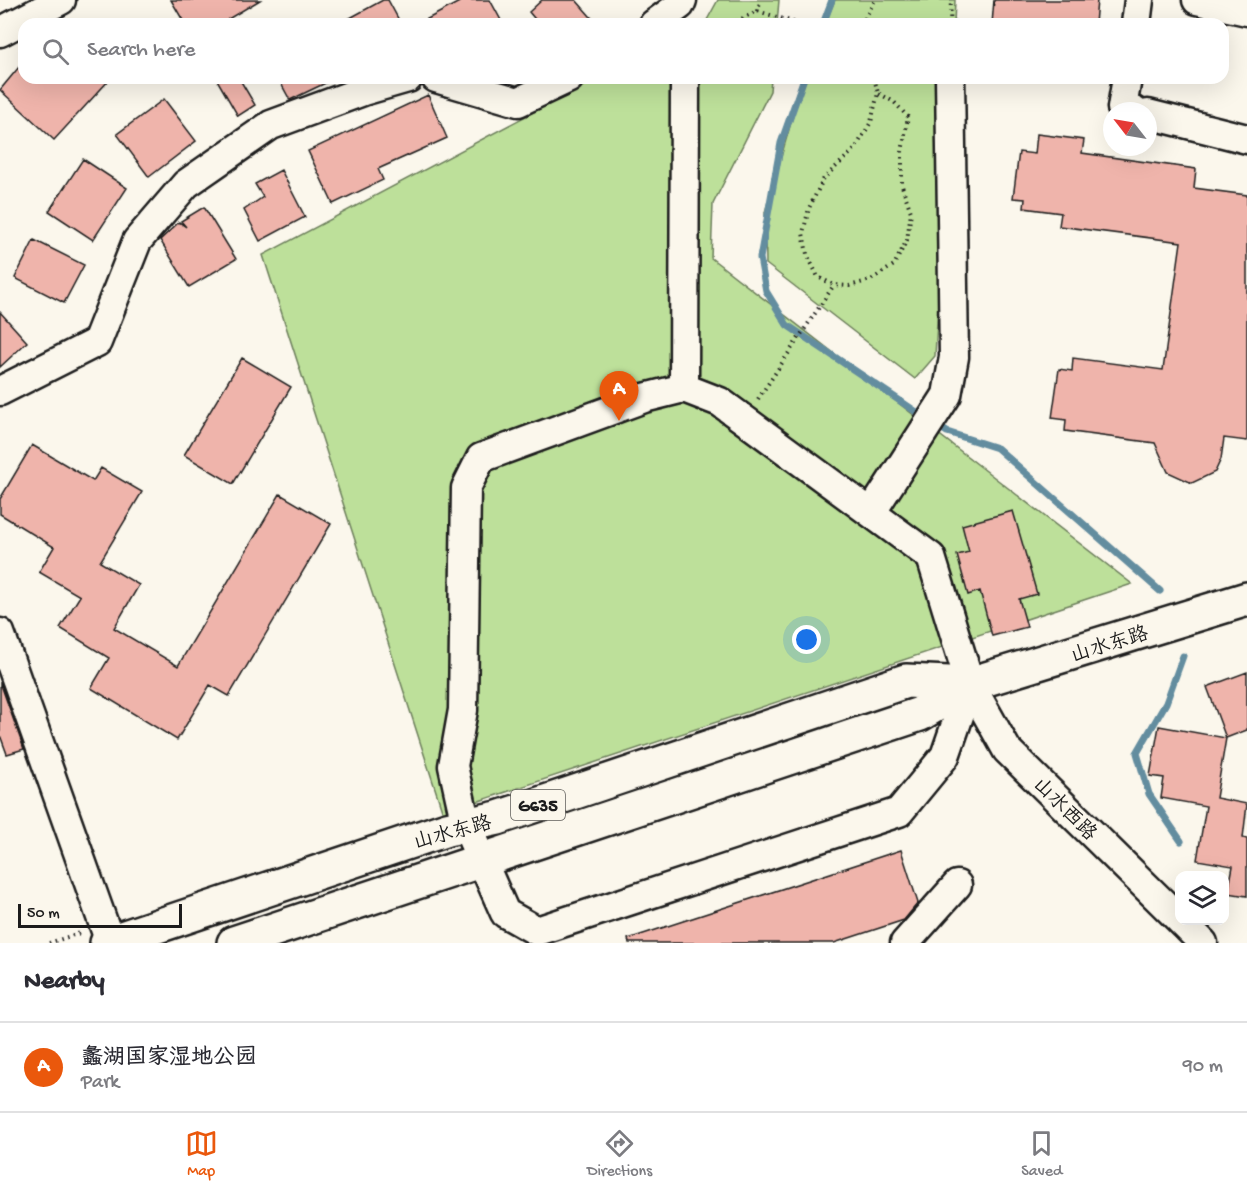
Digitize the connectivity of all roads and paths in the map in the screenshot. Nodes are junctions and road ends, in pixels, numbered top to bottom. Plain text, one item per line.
1 (61, 0) edge
2 (682, 0) edge
3 (761, 0) edge
4 (875, 0) edge
5 (951, 0) edge
6 (1139, 0) edge
7 (1197, 0) edge
8 (758, 11) junction
9 (1247, 11) edge
10 (27, 18) edge
11 (662, 18) edge
12 (743, 18) edge
13 (780, 18) edge
14 (865, 18) edge
15 (950, 18) edge
16 (1137, 18) edge
17 (18, 23) edge
18 (0, 32) edge
19 (387, 84) edge
20 (456, 84) edge
21 (556, 84) edge
22 (685, 84) edge
23 (876, 84) edge
24 (950, 84) edge
25 (1126, 84) edge
26 (878, 93) junction
27 (1123, 102) edge
28 (1157, 116) edge
29 (1247, 139) edge
30 (834, 285) junction
31 (769, 383) dead end
32 (684, 388) junction
33 (0, 391) edge
34 (871, 513) junction
35 (1247, 599) edge
36 (0, 633) edge
37 (970, 684) junction
38 (466, 825) junction
39 (480, 861) junction
40 (957, 885) dead end
41 (1175, 915) edge
42 (1185, 925) edge
43 (109, 943) edge
44 (234, 943) edge
45 (905, 943) edge
46 (1203, 943) edge

1 - 10 street
2 - 11 street
3 - 8 path
4 - 14 path
5 - 15 path
6 - 16 street
7 - 9 street
8 - 12 path
8 - 13 path
17 - 18 street
19 - 33 street
20 - 21 street
22 - 32 street
23 - 26 path
24 - 34 street
25 - 27 street
26 - 30 path
26 - 30 path
28 - 29 street
30 - 31 path
32 - 34 street, 山水西路
32 - 38 street
34 - 37 street, 山水西路
35 - 37 highway, 山水东路
36 - 43 street
37 - 38 highway, 山水东路 / G635
37 - 39 highway, 山水东路 / G635
37 - 39 street
37 - 41 street, 山水西路
38 - 39 street
38 - 43 highway, 山水东路 / G635
39 - 44 highway, 山水东路 / G635
40 - 45 street
42 - 46 street, 山水西路

